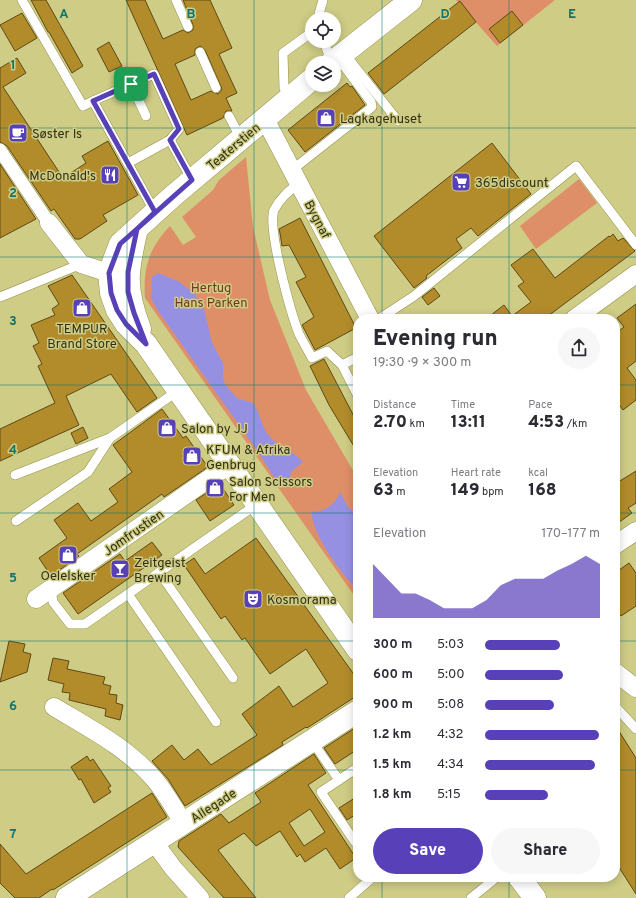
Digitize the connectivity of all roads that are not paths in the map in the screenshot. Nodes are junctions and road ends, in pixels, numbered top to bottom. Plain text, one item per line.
1 (22, 0) edge
2 (176, 0) edge
3 (323, 0) edge
4 (411, 0) edge
5 (320, 12) edge
6 (188, 27) dead end
7 (305, 37) edge
8 (200, 52) dead end
9 (340, 56) edge
10 (341, 64) edge
11 (341, 65) edge
12 (131, 84) junction
13 (305, 85) edge
14 (216, 88) dead end
15 (291, 97) junction
16 (93, 101) junction
17 (146, 116) dead end
18 (229, 116) dead end
19 (265, 119) junction
20 (398, 122) dead end
21 (241, 139) junction
22 (170, 140) junction
23 (0, 150) edge
24 (128, 163) junction
25 (295, 177) junction
26 (192, 180) junction
27 (155, 212) junction
28 (49, 224) joint
29 (137, 229) junction
30 (636, 245) edge
31 (81, 264) junction
32 (109, 273) junction
33 (636, 274) edge
34 (0, 297) edge
35 (367, 314) edge
36 (387, 314) edge
37 (581, 314) edge
38 (146, 344) junction
39 (353, 360) edge
40 (342, 365) junction
41 (353, 386) edge
42 (178, 390) junction
43 (110, 438) junction
44 (230, 464) junction
45 (15, 475) dead end
46 (257, 504) junction
47 (16, 521) dead end
48 (636, 531) edge
49 (620, 542) edge
50 (160, 572) junction
51 (51, 589) junction
52 (128, 594) junction
53 (36, 600) dead end
54 (353, 643) edge
55 (620, 676) edge
56 (233, 678) dead end
57 (636, 688) edge
58 (54, 707) dead end
59 (620, 711) edge
60 (353, 714) edge
61 (216, 722) dead end
62 (636, 729) edge
63 (312, 741) junction
64 (353, 771) edge
65 (338, 780) junction
66 (184, 824) junction
67 (353, 839) edge
68 (154, 842) junction
69 (367, 882) edge
70 (491, 882) edge
71 (523, 882) edge
72 (67, 898) edge
73 (200, 898) edge
74 (349, 898) edge
75 (472, 898) edge
76 (535, 898) edge

1 - 16 lane
2 - 6 lane
3 - 5 lane
4 - 9 street
7 - 15 lane
8 - 14 lane
10 - 20 lane
11 - 25 lane
12 - 16 lane
12 - 17 lane
12 - 22 lane
13 - 15 street, Teaterstien
15 - 19 street, Teaterstien
16 - 24 lane
18 - 21 lane
19 - 21 street, Teaterstien
19 - 25 street, Bygnaf
21 - 26 street, Teaterstien
22 - 24 lane
22 - 26 lane
23 - 28 street
24 - 27 lane
25 - 35 street, Bygnaf
25 - 40 lane
26 - 27 street, Teaterstien
27 - 29 street, Teaterstien
28 - 31 street
29 - 32 street
29 - 38 street
30 - 36 lane
31 - 32 street
31 - 34 lane
32 - 38 street
33 - 37 street
38 - 42 street
39 - 40 lane
40 - 41 lane
42 - 43 lane
42 - 44 street
43 - 45 lane
43 - 47 lane
44 - 46 street
44 - 51 street, Jomfrustien
46 - 50 lane
46 - 54 street
48 - 49 street
50 - 52 lane
50 - 56 lane
51 - 52 lane
51 - 53 street, Jomfrustien
52 - 61 lane
55 - 57 street
58 - 66 street
59 - 62 lane
60 - 63 street, Allegade
63 - 65 lane
63 - 66 street, Allegade
64 - 65 lane
65 - 67 lane
66 - 68 street, Allegade
68 - 72 street, Allegade
68 - 73 street
69 - 74 lane
70 - 75 lane
71 - 76 street

